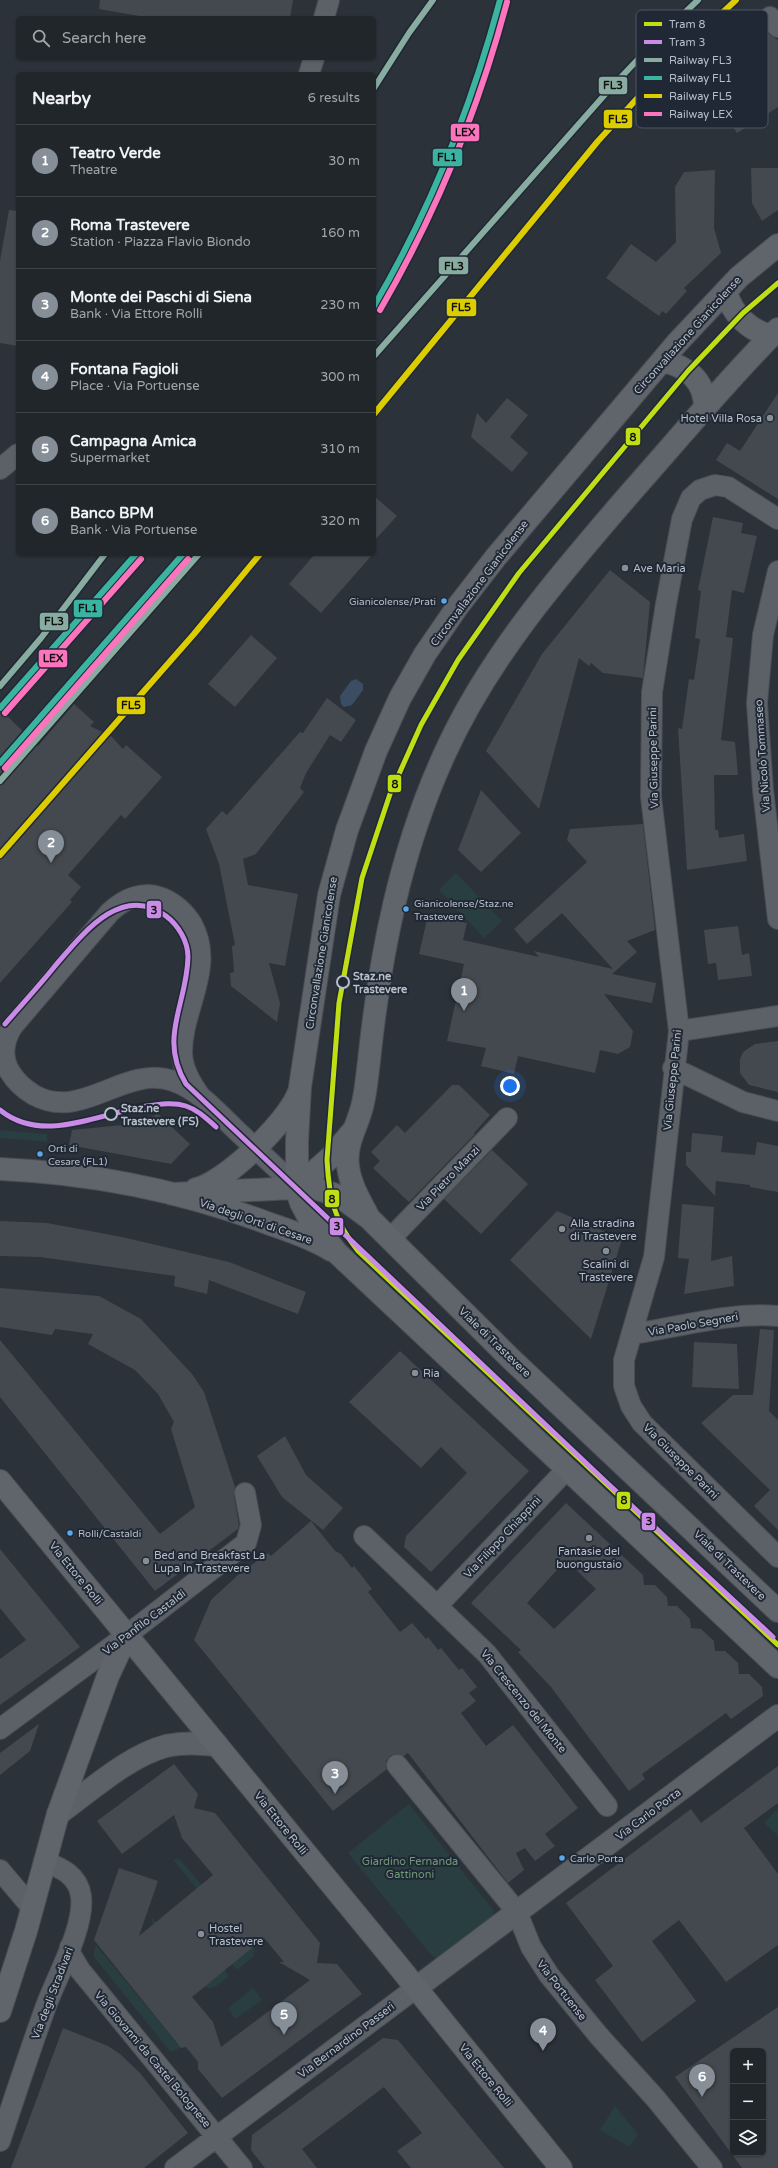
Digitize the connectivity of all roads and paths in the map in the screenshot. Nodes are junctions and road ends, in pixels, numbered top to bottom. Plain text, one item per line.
1 (329, 0) edge
2 (325, 16) edge
3 (314, 60) edge
4 (310, 72) edge
5 (778, 246) edge
6 (726, 291) junction
7 (775, 333) edge
8 (662, 361) junction
9 (705, 408) junction
10 (16, 456) edge
11 (0, 469) edge
12 (778, 519) edge
13 (778, 571) edge
14 (778, 919) edge
15 (778, 1016) edge
16 (679, 1031) junction
17 (182, 1047) junction
18 (673, 1068) junction
19 (153, 1077) junction
20 (300, 1087) junction
21 (200, 1096) junction
22 (778, 1111) edge
23 (507, 1118) dead end
24 (353, 1131) junction
25 (255, 1148) junction
26 (0, 1169) edge
27 (297, 1187) junction
28 (172, 1194) junction
29 (369, 1218) junction
30 (390, 1239) junction
31 (338, 1253) junction
32 (778, 1316) edge
33 (632, 1334) junction
34 (566, 1470) junction
35 (0, 1481) edge
36 (245, 1493) dead end
37 (364, 1536) dead end
38 (778, 1557) edge
39 (438, 1605) junction
40 (778, 1611) edge
41 (127, 1635) junction
42 (778, 1667) edge
43 (778, 1716) edge
44 (0, 1729) edge
45 (217, 1745) junction
46 (397, 1765) dead end
47 (607, 1806) dead end
48 (58, 1814) junction
49 (44, 1861) junction
50 (0, 1870) edge
51 (32, 1908) junction
52 (517, 1912) junction
53 (70, 1948) junction
54 (416, 1988) junction
55 (0, 2011) edge
56 (217, 2136) junction
57 (0, 2141) edge
58 (175, 2168) edge
59 (242, 2168) edge
60 (561, 2168) edge
61 (712, 2168) edge

1 - 2 street
3 - 4 street
5 - 6 main road, Circonvallazione Gianicolense
6 - 7 main road
6 - 8 main road, Circonvallazione Gianicolense
7 - 9 main road
8 - 9 main road
8 - 20 main road, Circonvallazione Gianicolense
9 - 24 main road
10 - 11 street
12 - 16 street, Via Giuseppe Parini
13 - 14 street, Via Nicolò Tommaseo
15 - 16 street
16 - 18 street, Via Giuseppe Parini
17 - 19 street
17 - 19 street
17 - 21 street
18 - 22 street
18 - 33 street, Via Giuseppe Parini
19 - 21 street
20 - 25 main road, Via degli Orti di Cesare
20 - 27 main road, Circonvallazione Gianicolense
21 - 25 street
23 - 30 street, Via Pietro Manzi
24 - 27 main road
24 - 29 main road
25 - 27 street
25 - 28 main road, Via degli Orti di Cesare
26 - 28 main road, Via degli Orti di Cesare
27 - 28 main road, Via degli Orti di Cesare
27 - 29 main road, Viale di Trastevere
27 - 31 main road, Circonvallazione Gianicolense
28 - 31 main road, Via degli Orti di Cesare
29 - 30 main road, Viale di Trastevere
30 - 40 main road, Viale di Trastevere
31 - 34 main road
32 - 33 street, Via Paolo Segneri
33 - 38 street, Via Giuseppe Parini
34 - 39 street, Via Filippo Chiappini
34 - 42 main road
35 - 41 main road, Via Ettore Rolli
36 - 41 street, Via Panfilo Castaldi
37 - 39 street, Via Crescenzo del Monte
39 - 47 street, Via Crescenzo del Monte
41 - 44 street, Via Panfilo Castaldi
41 - 45 main road, Via Ettore Rolli
41 - 48 main road
43 - 52 street, Via Carlo Porta
45 - 48 street
45 - 54 main road, Via Ettore Rolli
46 - 52 street, Via Portuense
48 - 49 main road
49 - 51 main road
49 - 53 street, Via degli Stradivari
50 - 51 street
51 - 55 main road
52 - 54 street, Via Bernardino Passeri
52 - 61 street, Via Portuense
53 - 56 street, Via Giovanni da Castel Bolognese
53 - 57 street, Via degli Stradivari
54 - 56 street, Via Bernardino Passeri
54 - 60 main road, Via Ettore Rolli
56 - 58 street, Via Bernardino Passeri
56 - 59 street, Via Giovanni da Castel Bolognese

